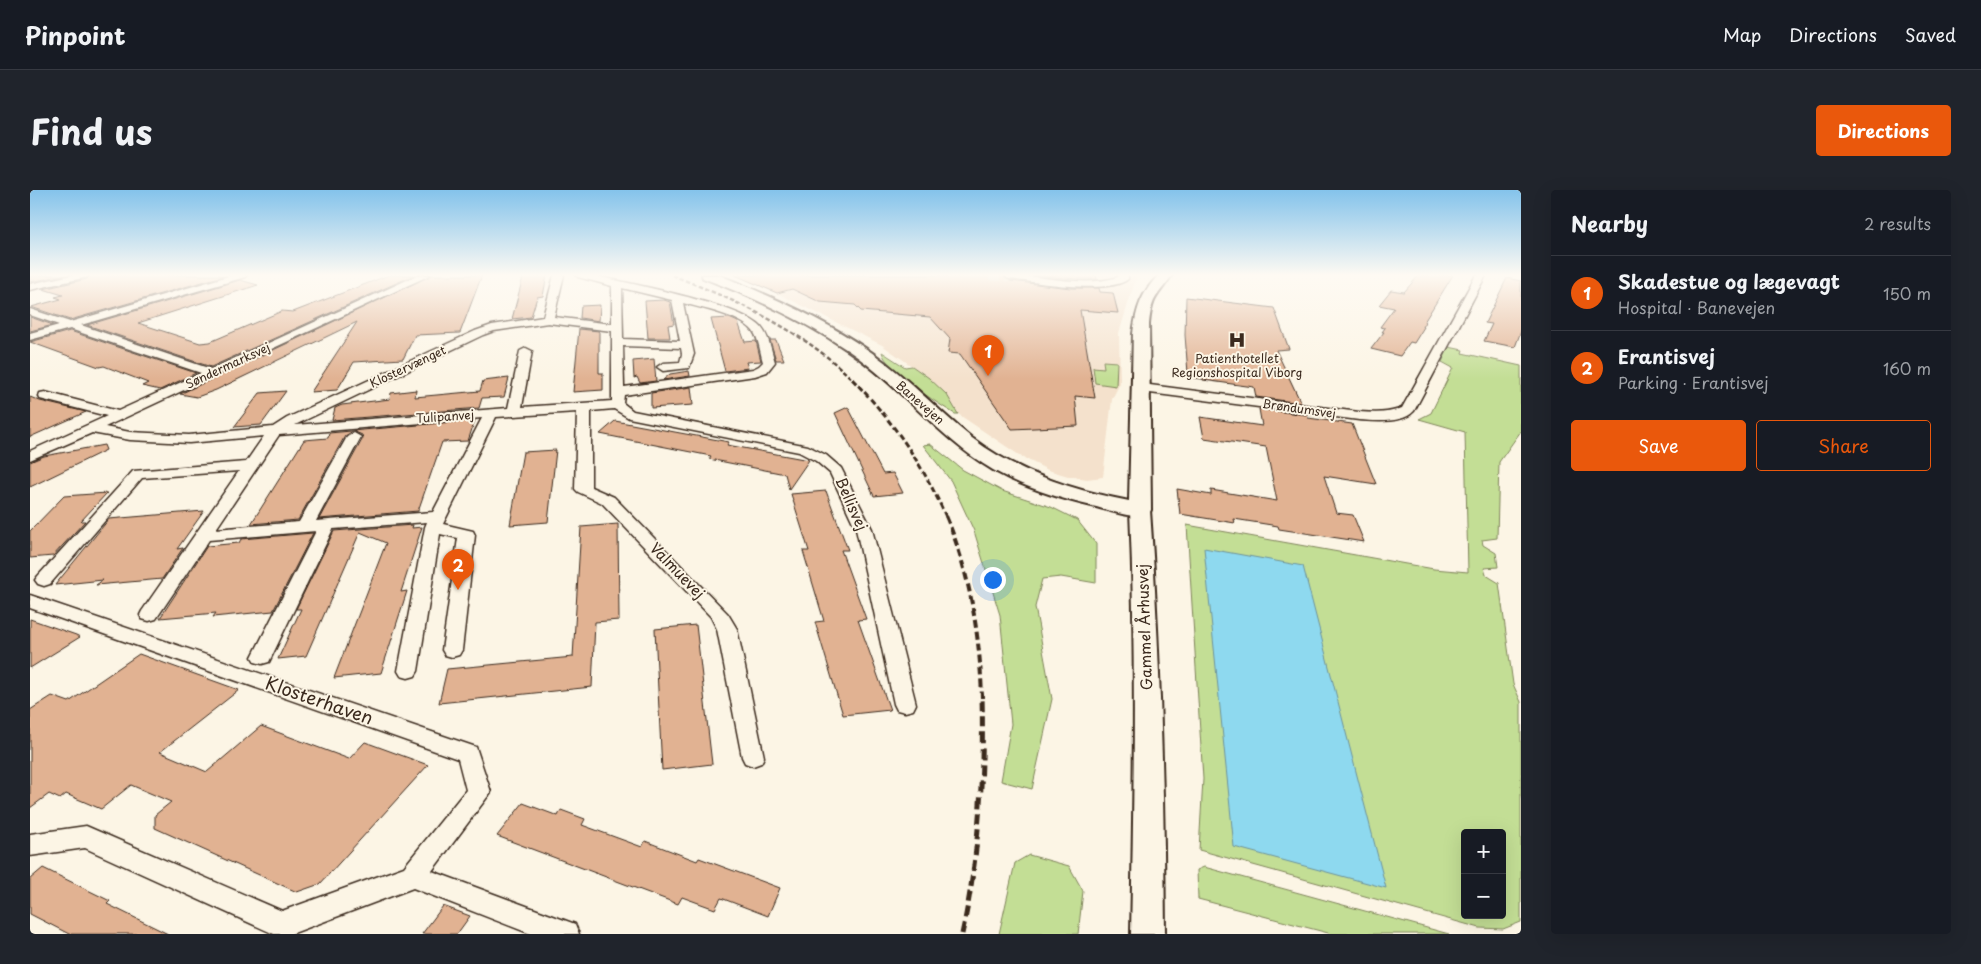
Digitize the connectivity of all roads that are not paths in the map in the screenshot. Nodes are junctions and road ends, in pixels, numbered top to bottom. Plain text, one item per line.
1 (122, 310) edge
2 (350, 310) edge
3 (552, 310) edge
4 (617, 310) edge
5 (680, 310) edge
6 (712, 310) edge
7 (783, 310) edge
8 (1143, 310) edge
9 (1463, 310) edge
10 (30, 312) edge
11 (548, 320) junction
12 (69, 325) junction
13 (618, 328) junction
14 (30, 337) edge
15 (618, 342) junction
16 (686, 345) junction
17 (526, 351) dead end
18 (663, 367) dead end
19 (212, 373) junction
20 (1142, 388) junction
21 (45, 396) dead end
22 (618, 398) junction
23 (584, 408) junction
24 (514, 412) junction
25 (491, 414) junction
26 (119, 415) junction
27 (90, 428) junction
28 (273, 433) junction
29 (354, 437) dead end
30 (30, 456) edge
31 (251, 466) junction
32 (1140, 510) junction
33 (436, 521) junction
34 (327, 525) junction
35 (306, 527) junction
36 (204, 535) junction
37 (44, 580) dead end
38 (30, 601) edge
39 (149, 615) dead end
40 (452, 650) dead end
41 (262, 657) dead end
42 (408, 671) dead end
43 (906, 704) dead end
44 (753, 757) dead end
45 (30, 845) edge
46 (413, 876) junction
47 (565, 934) edge
48 (1148, 934) edge

1 - 12 street
2 - 19 street, Søndermarksvej
3 - 11 street
4 - 13 street
5 - 16 street
6 - 22 street
7 - 32 main road, Banevejen
8 - 20 main road, Gammel Århusvej
9 - 20 street, Brøndumsvej
10 - 12 street
11 - 13 street, Klostervænget
11 - 28 street, Klostervænget
12 - 14 street
12 - 19 street
13 - 15 street
15 - 16 street
15 - 22 street
16 - 18 street
17 - 24 street
19 - 26 street, Søndermarksvej
20 - 32 main road, Gammel Århusvej
21 - 26 street
22 - 23 street, Tulipanvej
22 - 43 street, Bellisvej
23 - 24 street, Tulipanvej
23 - 44 street, Valmuevej
24 - 25 street, Tulipanvej
25 - 28 street, Tulipanvej
25 - 33 street
26 - 27 street, Søndermarksvej
27 - 28 street, Tulipanvej
27 - 30 street, Søndermarksvej
28 - 31 street
29 - 35 street
31 - 36 street
31 - 37 street
32 - 48 street, Gammel Århusvej
33 - 34 street
33 - 40 street
33 - 42 street
34 - 35 street
34 - 41 street
35 - 36 street
36 - 39 street
38 - 46 street, Klosterhaven
45 - 46 street
46 - 47 street

